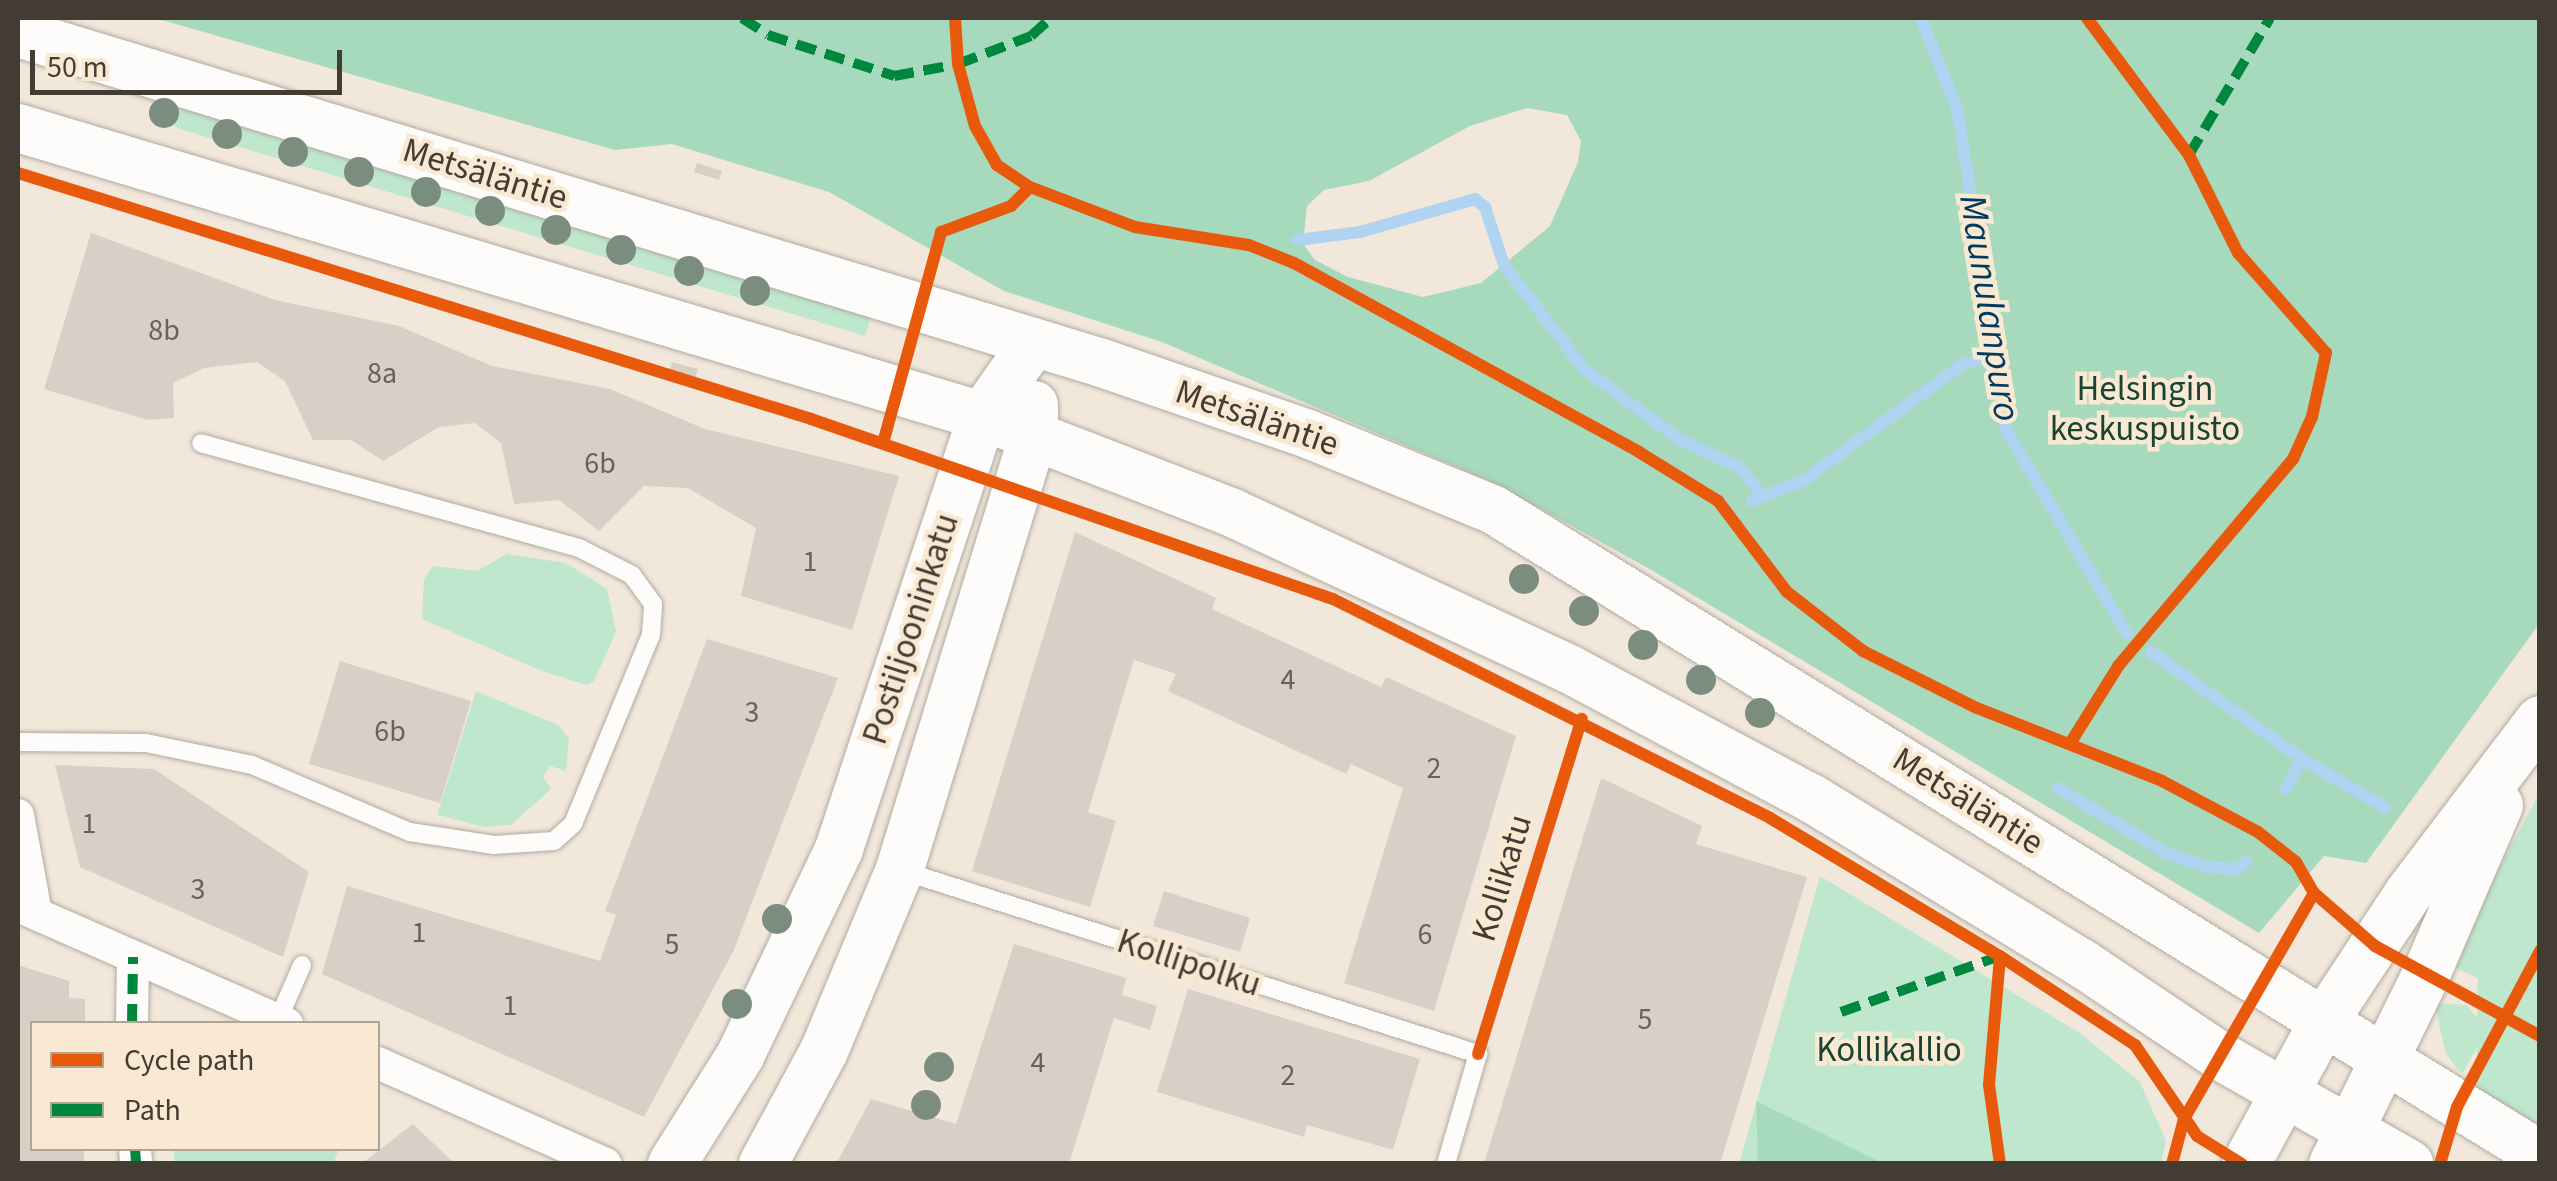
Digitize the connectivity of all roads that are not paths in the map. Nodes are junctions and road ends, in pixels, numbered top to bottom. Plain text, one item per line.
1 (18, 34) edge
2 (18, 128) edge
3 (1034, 342) junction
4 (982, 416) junction
5 (1034, 434) junction
6 (202, 443) dead end
7 (2534, 728) edge
8 (18, 742) edge
9 (18, 815) edge
10 (900, 869) junction
11 (27, 909) edge
12 (133, 957) junction
13 (302, 965) dead end
14 (132, 1021) edge
15 (280, 1021) edge
16 (282, 1021) edge
17 (2324, 1024) junction
18 (2380, 1062) junction
19 (380, 1064) edge
20 (2285, 1094) junction
21 (2340, 1146) edge
22 (2540, 1155) edge
23 (606, 1164) edge
24 (672, 1164) edge
25 (763, 1164) edge
26 (1446, 1164) edge
27 (2246, 1164) edge
28 (2410, 1164) edge

1 - 3 main road, Metsäläntie
2 - 4 main road
3 - 4 main road, Postiljooninkatu
3 - 5 main road, Postiljooninkatu
3 - 17 main road, Metsäläntie
4 - 5 main road
4 - 24 main road, Postiljooninkatu
5 - 10 main road, Postiljooninkatu
5 - 20 main road
6 - 8 lane
7 - 17 main road
7 - 18 main road
9 - 11 street
10 - 25 main road, Postiljooninkatu
10 - 26 lane, Kollipolku
11 - 12 street
12 - 14 street
12 - 15 street
13 - 16 lane
17 - 18 main road, Metsäläntie
17 - 20 main road
18 - 21 main road
18 - 22 main road, Metsäläntie
19 - 23 street
20 - 21 main road
20 - 27 main road
21 - 28 main road

